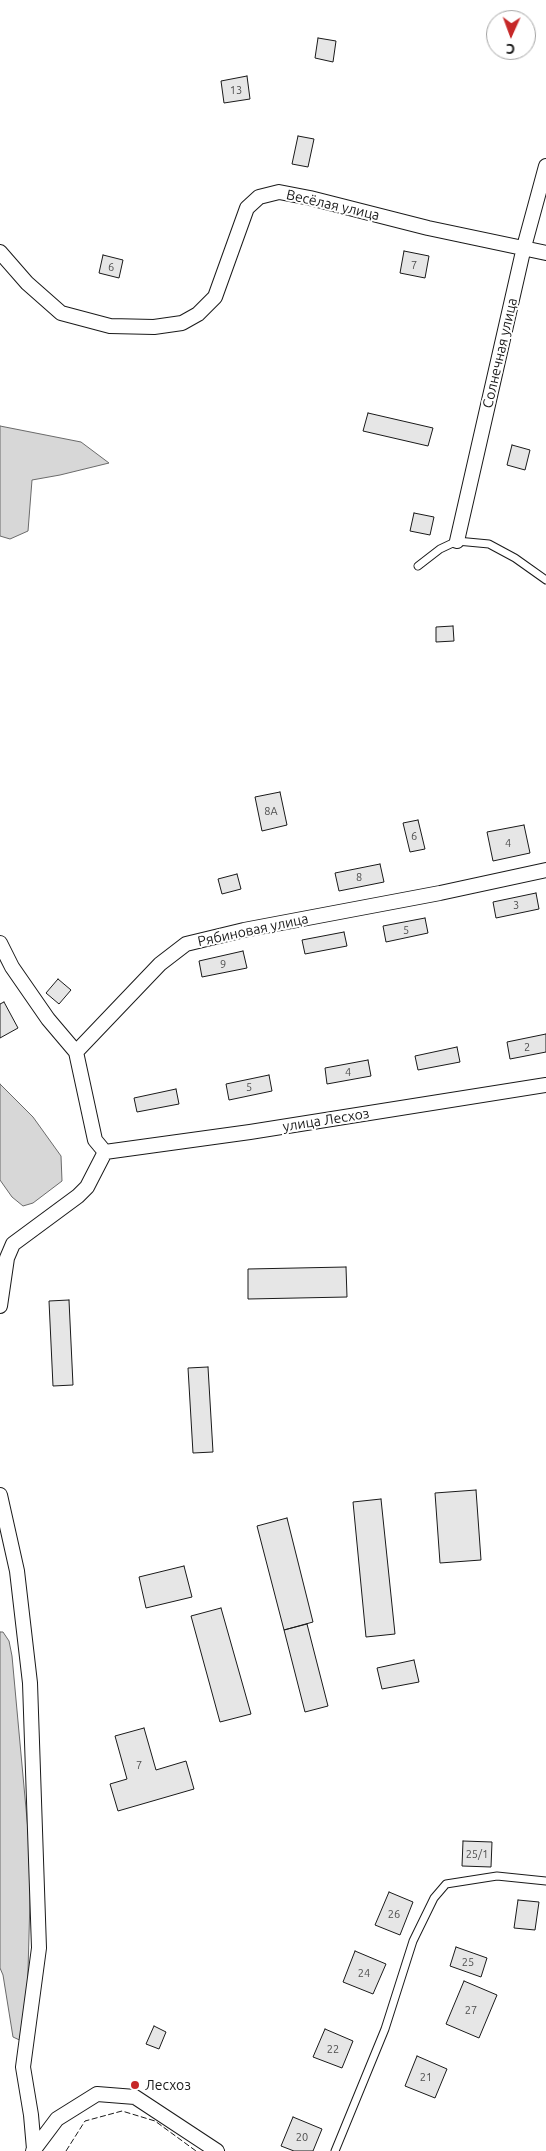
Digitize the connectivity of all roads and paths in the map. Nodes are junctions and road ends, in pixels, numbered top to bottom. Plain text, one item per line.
1 (546, 166) edge
2 (524, 247) junction
3 (0, 252) edge
4 (546, 252) edge
5 (457, 541) junction
6 (418, 566) dead end
7 (546, 580) edge
8 (546, 870) edge
9 (0, 943) edge
10 (76, 1052) junction
11 (546, 1084) edge
12 (105, 1152) junction
13 (3, 1257) edge
14 (0, 1306) edge
15 (0, 1495) edge
16 (546, 1881) edge
17 (34, 2150) edge
18 (217, 2151) edge
19 (335, 2151) edge

1 - 2 street, Солнечная улица
2 - 3 street, Весёлая улица
2 - 4 street, Весёлая улица
2 - 5 street, Солнечная улица
5 - 6 lane
5 - 7 lane
8 - 10 street, Рябиновая улица
9 - 10 street
10 - 12 street
11 - 12 street, улица Лесхоз
12 - 13 street
13 - 14 street
15 - 17 street
16 - 19 lane
17 - 18 street

